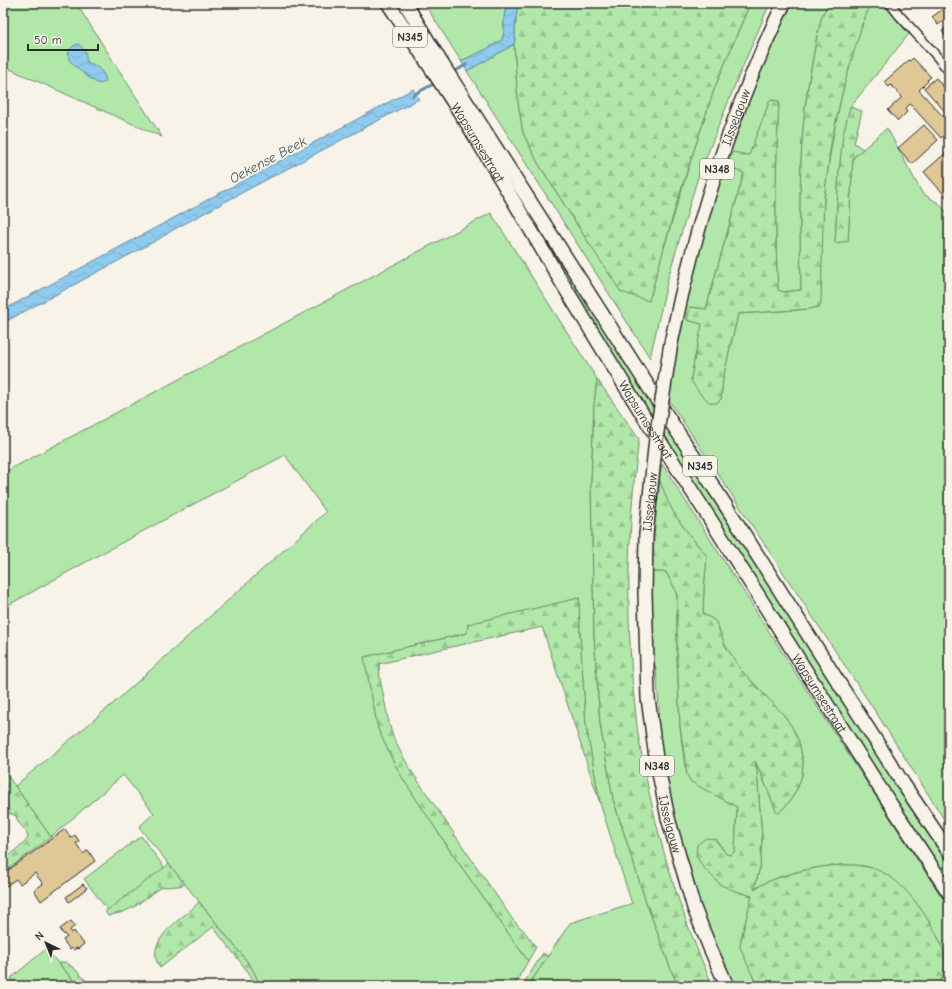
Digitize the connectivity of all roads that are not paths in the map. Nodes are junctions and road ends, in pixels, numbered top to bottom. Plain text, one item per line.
1 (388, 3) edge
2 (405, 3) edge
3 (784, 3) edge
4 (890, 3) edge
5 (438, 68) junction
6 (949, 71) edge
7 (448, 83) junction
8 (949, 852) edge
9 (949, 893) edge
10 (3, 984) edge
11 (5, 986) edge
12 (727, 986) edge

1 - 5 main road, Wapsumsestraat / N345
2 - 5 main road, Wapsumsestraat / N345
3 - 12 main road, IJsselgouw / N348, bridge
4 - 6 street
5 - 7 main road, Wapsumsestraat / N345
7 - 8 main road, Wapsumsestraat / N345
7 - 9 main road, Wapsumsestraat / N345
10 - 11 street

